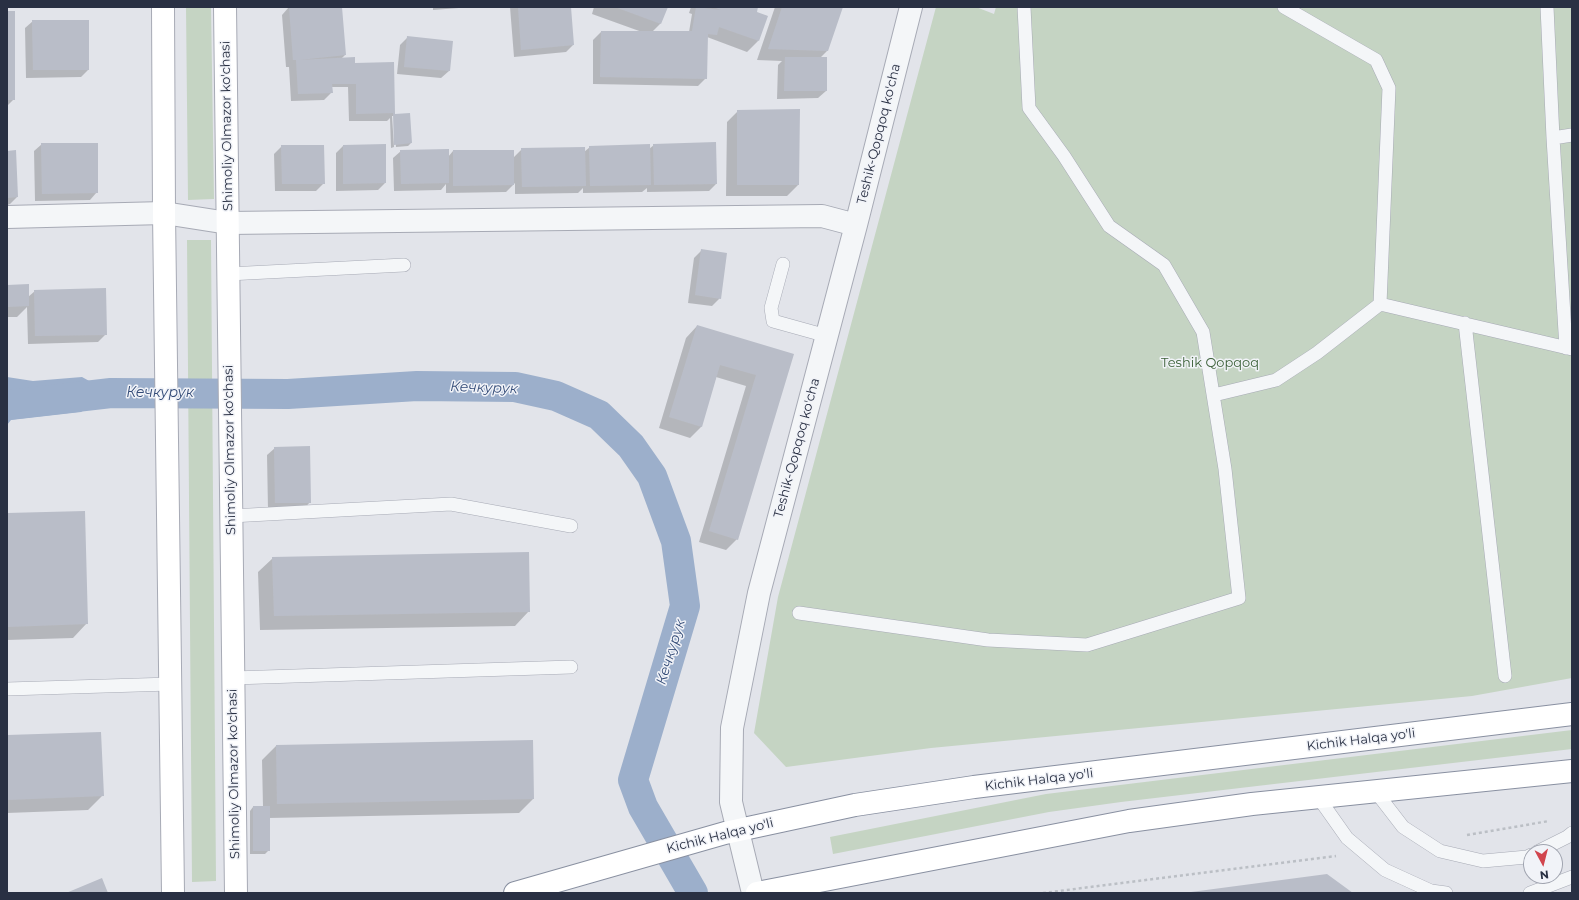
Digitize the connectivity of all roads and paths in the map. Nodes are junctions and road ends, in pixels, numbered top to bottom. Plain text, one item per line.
1 (163, 7) edge
2 (225, 7) edge
3 (911, 7) edge
4 (1024, 7) edge
5 (1284, 7) edge
6 (1547, 7) edge
7 (1572, 135) edge
8 (1553, 138) junction
9 (164, 213) junction
10 (7, 217) edge
11 (228, 223) junction
12 (856, 225) junction
13 (783, 264) dead end
14 (404, 265) dead end
15 (228, 274) junction
16 (1380, 304) junction
17 (1465, 324) junction
18 (827, 336) junction
19 (1569, 349) edge
20 (1214, 395) junction
21 (231, 516) junction
22 (571, 526) dead end
23 (799, 613) dead end
24 (572, 667) dead end
25 (1505, 676) dead end
26 (233, 678) junction
27 (171, 684) junction
28 (7, 689) edge
29 (1572, 714) edge
30 (1572, 771) edge
31 (1376, 792) junction
32 (1318, 797) junction
33 (1556, 820) dead end
34 (731, 832) junction
35 (1572, 833) edge
36 (1462, 835) dead end
37 (1553, 844) edge
38 (1337, 856) dead end
39 (1523, 856) edge
40 (1572, 877) edge
41 (173, 893) edge
42 (236, 893) edge
43 (515, 893) edge
44 (753, 893) edge
45 (757, 893) edge
46 (1042, 893) edge
47 (1446, 893) edge
48 (1530, 893) edge

1 - 9 main road
2 - 11 main road, Shimoliy Olmazor ko'chasi
3 - 12 street, Teshik-Qopqoq ko'cha
4 - 20 lane
5 - 16 lane
6 - 8 lane
7 - 8 lane
8 - 19 lane
9 - 10 street
9 - 11 street
9 - 27 main road
11 - 12 street
11 - 15 main road, Shimoliy Olmazor ko'chasi
12 - 18 street, Teshik-Qopqoq ko'cha
13 - 18 lane
14 - 15 lane
15 - 21 main road, Shimoliy Olmazor ko'chasi
16 - 17 lane
16 - 20 lane
17 - 19 lane
17 - 25 lane
18 - 34 street, Teshik-Qopqoq ko'cha
20 - 23 lane
21 - 22 lane
21 - 26 main road, Shimoliy Olmazor ko'chasi
24 - 26 lane
26 - 42 main road, Shimoliy Olmazor ko'chasi
27 - 28 lane
27 - 41 main road
29 - 34 main road, Kichik Halqa yo'li
30 - 31 main road
31 - 32 main road
31 - 39 lane
32 - 45 main road
32 - 47 lane
33 - 36 path
34 - 43 main road, Kichik Halqa yo'li
34 - 44 street, Teshik-Qopqoq ko'cha
35 - 37 lane
38 - 46 path
40 - 48 lane

